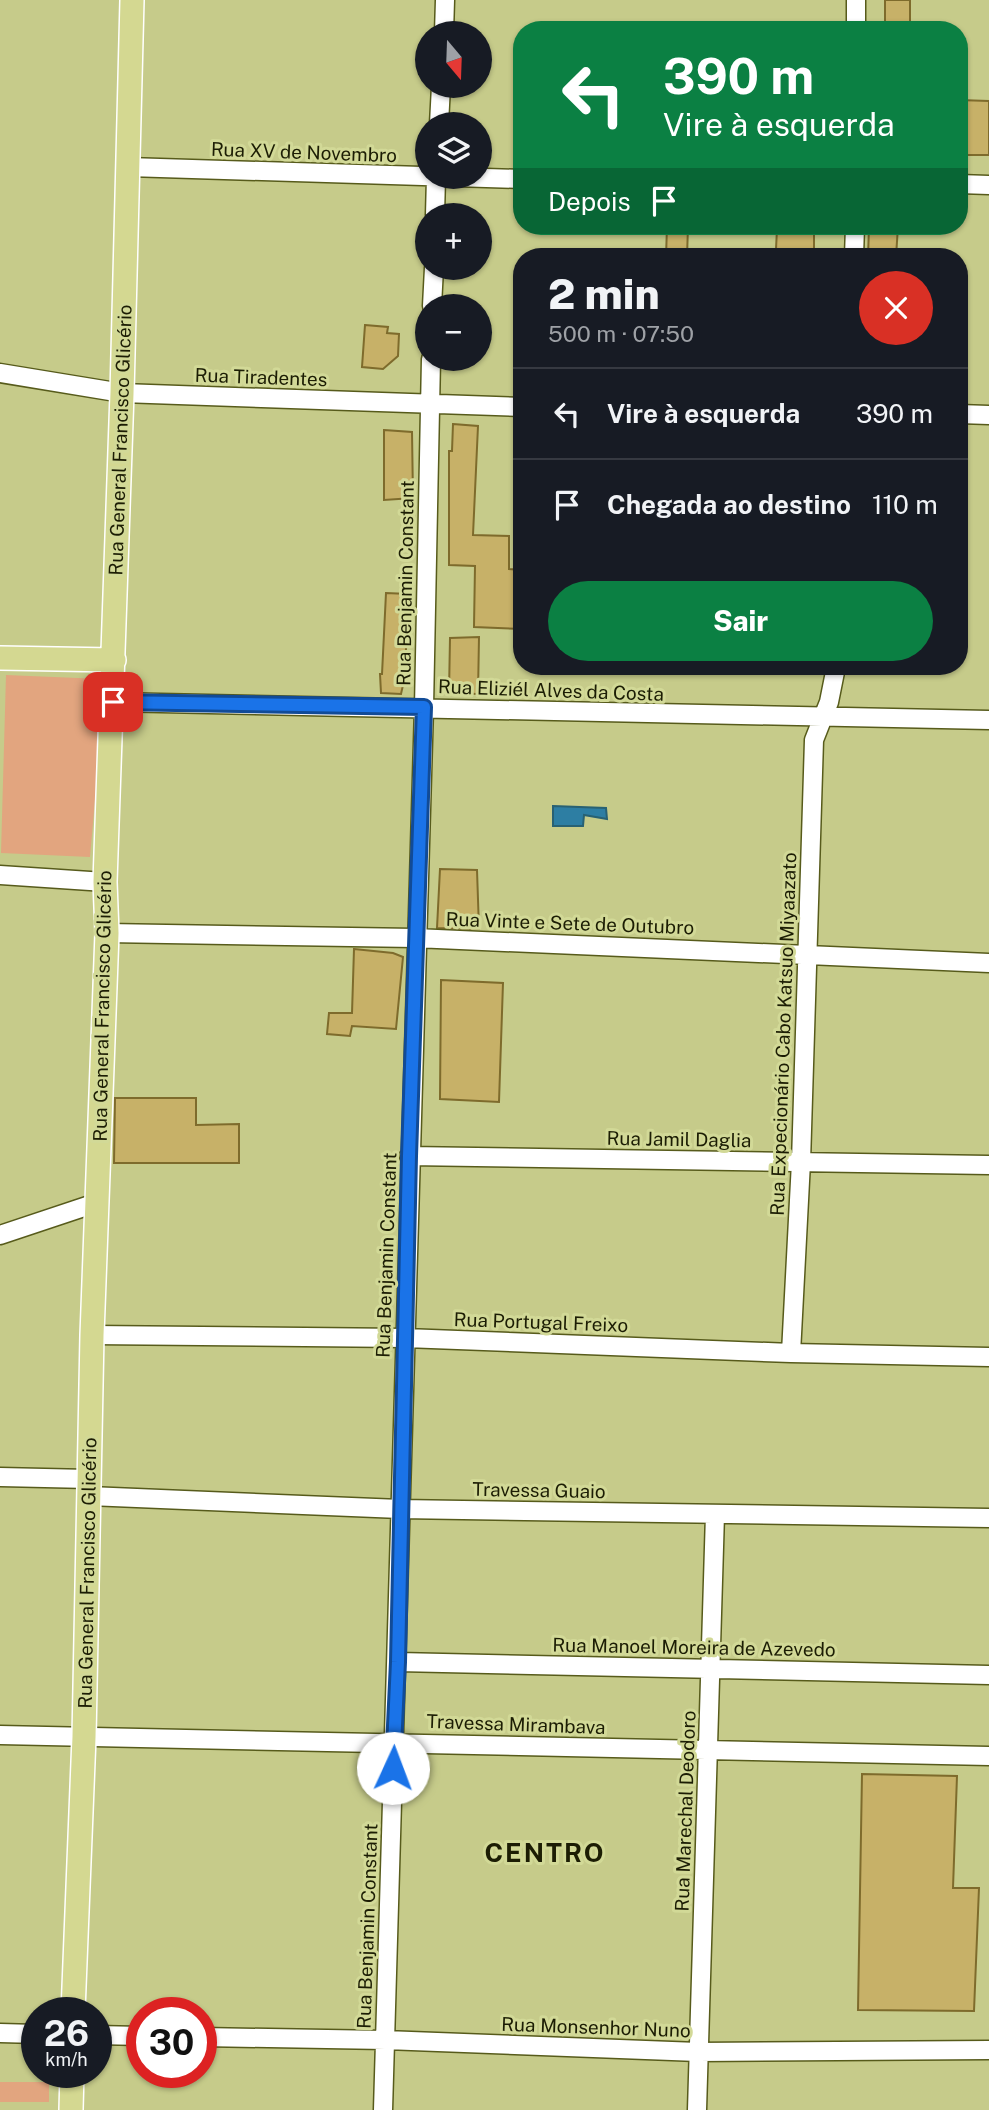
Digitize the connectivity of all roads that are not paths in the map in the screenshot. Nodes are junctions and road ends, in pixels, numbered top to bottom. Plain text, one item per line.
1 (132, 0) edge
2 (446, 0) edge
3 (856, 0) edge
4 (445, 21) edge
5 (856, 21) edge
6 (128, 167) junction
7 (415, 176) edge
8 (492, 178) edge
9 (513, 179) edge
10 (968, 184) edge
11 (989, 185) edge
12 (430, 371) edge
13 (0, 373) edge
14 (122, 393) junction
15 (429, 405) junction
16 (513, 407) edge
17 (968, 414) edge
18 (989, 415) edge
19 (0, 658) edge
20 (114, 660) junction
21 (834, 675) edge
22 (113, 702) junction
23 (424, 707) junction
24 (821, 718) junction
25 (989, 720) edge
26 (0, 875) edge
27 (105, 882) junction
28 (107, 933) junction
29 (415, 938) junction
30 (807, 953) junction
31 (989, 963) edge
32 (409, 1156) junction
33 (801, 1162) junction
34 (989, 1165) edge
35 (96, 1203) junction
36 (0, 1235) edge
37 (92, 1335) junction
38 (405, 1338) junction
39 (791, 1353) junction
40 (989, 1357) edge
41 (0, 1477) edge
42 (89, 1488) junction
43 (400, 1508) junction
44 (715, 1514) junction
45 (989, 1518) edge
46 (398, 1662) junction
47 (710, 1669) junction
48 (989, 1675) edge
49 (0, 1735) edge
50 (84, 1737) junction
51 (393, 1741) junction
52 (707, 1750) junction
53 (989, 1756) edge
54 (74, 1997) edge
55 (0, 2033) edge
56 (21, 2034) edge
57 (217, 2037) edge
58 (385, 2040) junction
59 (989, 2050) edge
60 (698, 2052) junction
61 (72, 2088) edge
62 (71, 2110) edge
63 (383, 2110) edge
64 (697, 2110) edge

1 - 6 main road, Rua General Francisco Glicério
2 - 4 street
3 - 5 street
6 - 7 street, Rua XV de Novembro
6 - 14 main road, Rua General Francisco Glicério
8 - 9 street, Rua XV de Novembro
10 - 11 street
12 - 15 street, Rua Benjamin Constant
13 - 14 street, Rua Tiradentes
14 - 15 street, Rua Tiradentes
14 - 20 main road, Rua General Francisco Glicério
15 - 16 street, Rua Tiradentes
15 - 23 street, Rua Benjamin Constant
17 - 18 street
19 - 20 main road
20 - 22 main road, Rua General Francisco Glicério
21 - 24 street, Rua Expecionário Cabo Katsuo Miyaazato
22 - 23 street, Rua Eliziél Alves da Costa
22 - 27 main road, Rua General Francisco Glicério
23 - 24 street, Rua Eliziél Alves da Costa
23 - 29 street, Rua Benjamin Constant
24 - 25 street, Rua Eliziél Alves da Costa
24 - 30 street, Rua Expecionário Cabo Katsuo Miyaazato
26 - 27 street
27 - 28 main road, Rua General Francisco Glicério
28 - 29 street, Rua Vinte e Sete de Outubro
28 - 35 main road, Rua General Francisco Glicério
29 - 30 street, Rua Vinte e Sete de Outubro
29 - 32 street, Rua Benjamin Constant
30 - 31 street, Rua Vinte e Sete de Outubro
30 - 33 street, Rua Expecionário Cabo Katsuo Miyaazato
32 - 33 street, Rua Jamil Daglia
32 - 38 street, Rua Benjamin Constant
33 - 34 street, Rua Jamil Daglia
33 - 39 street, Rua Expecionário Cabo Katsuo Miyaazato
35 - 36 street
35 - 37 main road, Rua General Francisco Glicério
37 - 38 street, Rua Portugal Freixo
37 - 42 main road, Rua General Francisco Glicério
38 - 39 street, Rua Portugal Freixo
38 - 43 street, Rua Benjamin Constant
39 - 40 street, Rua Portugal Freixo
41 - 42 street, Travessa Guaio
42 - 43 street, Travessa Guaio
42 - 50 main road, Rua General Francisco Glicério
43 - 44 street, Travessa Guaio
43 - 46 street, Rua Benjamin Constant
44 - 45 street, Travessa Guaio
44 - 47 street, Rua Marechal Deodoro
46 - 47 street, Rua Manoel Moreira de Azevedo
46 - 51 street, Rua Benjamin Constant
47 - 48 street, Rua Manoel Moreira de Azevedo
47 - 52 street, Rua Marechal Deodoro
49 - 50 street, Travessa Mirambava
50 - 51 street, Travessa Mirambava
50 - 54 main road, Rua General Francisco Glicério
51 - 52 street, Travessa Mirambava
51 - 58 street, Rua Benjamin Constant
52 - 53 street, Travessa Mirambava
52 - 60 street, Rua Marechal Deodoro
55 - 56 street
57 - 58 street, Rua Monsenhor Nuno
58 - 60 street, Rua Monsenhor Nuno
58 - 63 street, Rua Benjamin Constant
59 - 60 street, Rua Monsenhor Nuno
60 - 64 street, Rua Marechal Deodoro
61 - 62 main road

